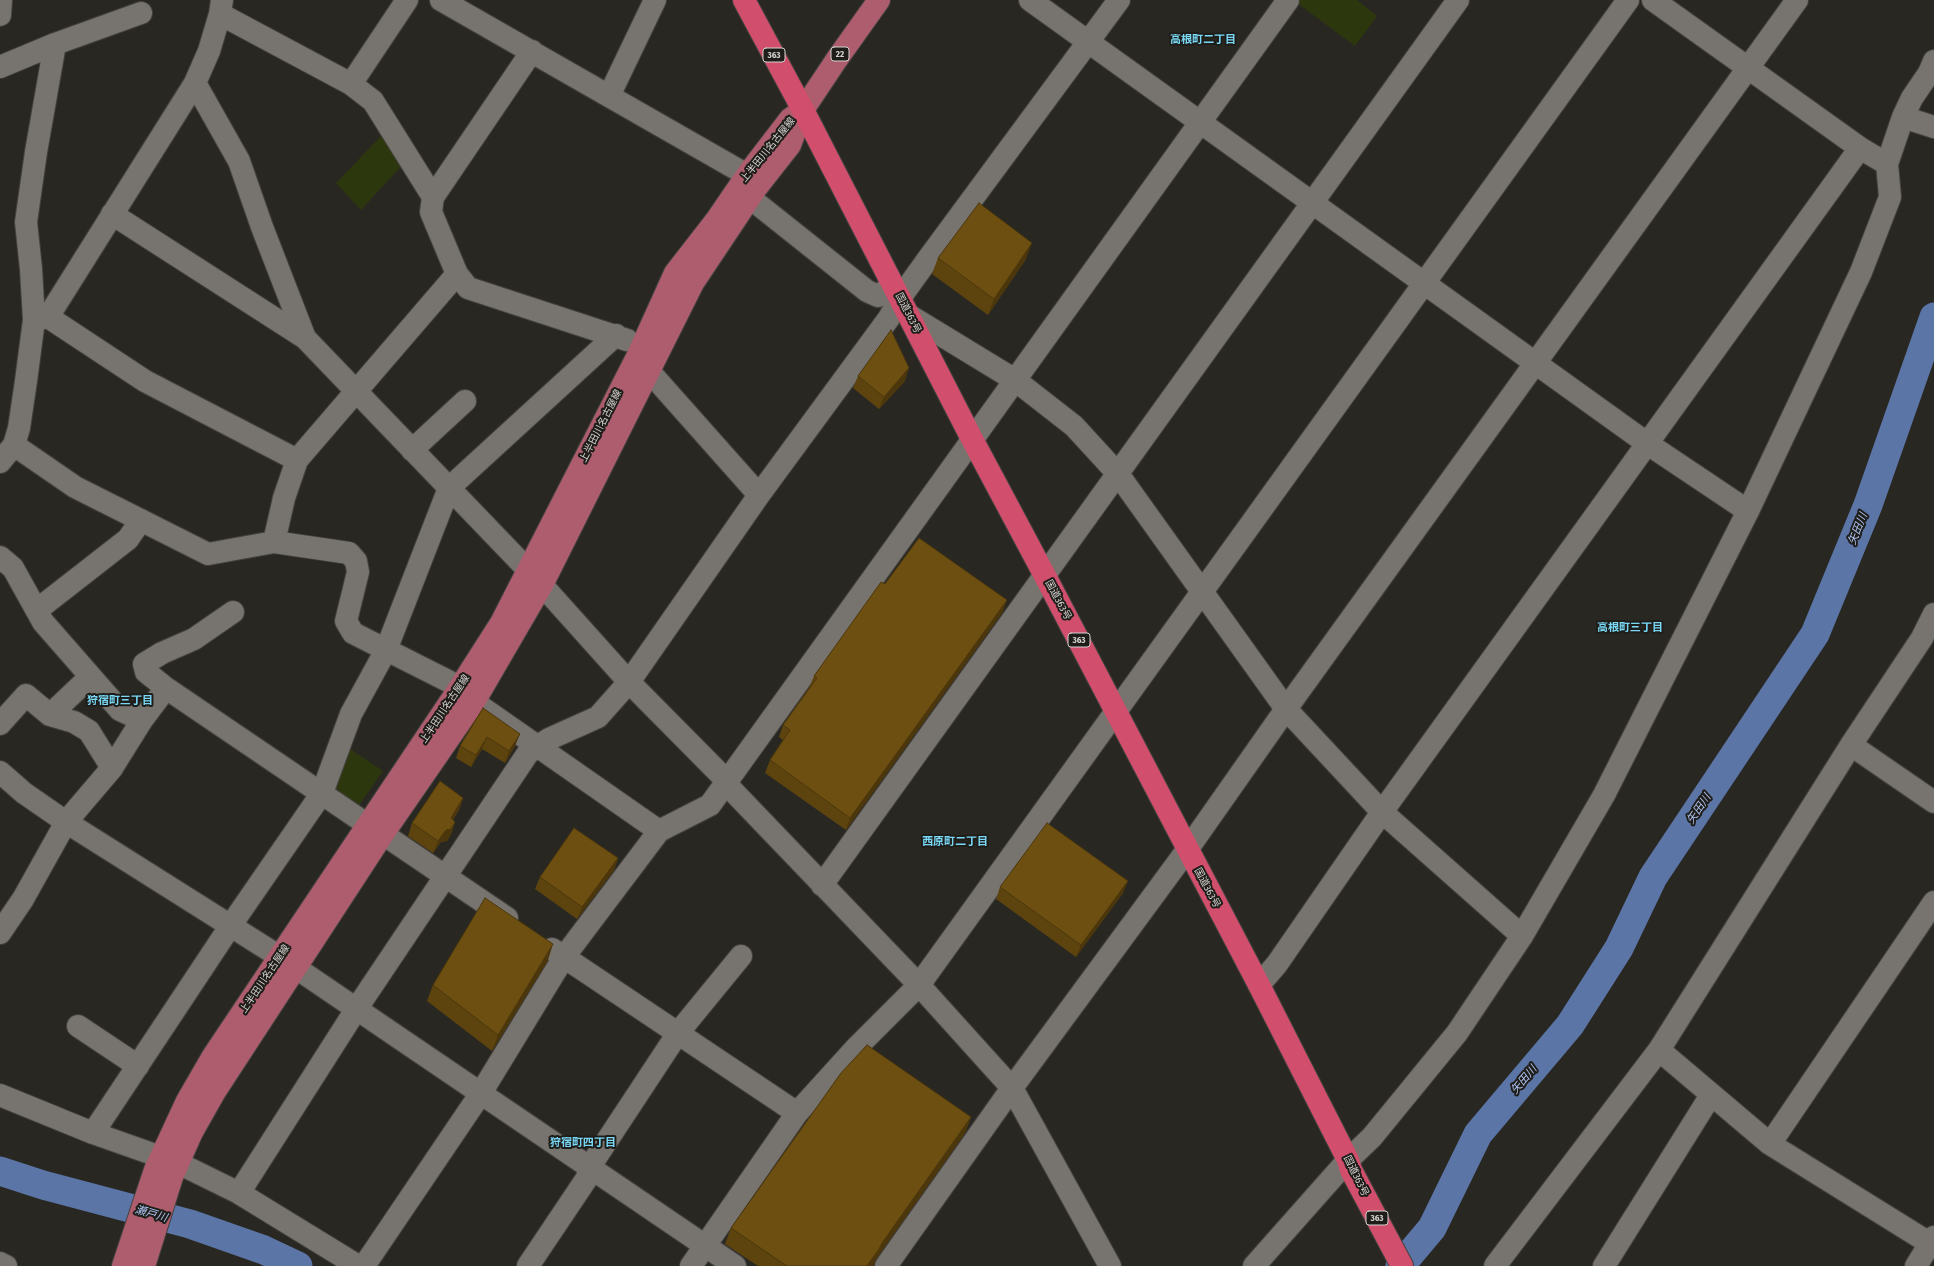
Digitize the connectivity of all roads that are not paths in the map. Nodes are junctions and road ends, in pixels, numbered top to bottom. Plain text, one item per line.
1 (1, 0) edge
2 (408, 0) edge
3 (441, 0) edge
4 (655, 0) edge
5 (744, 0) edge
6 (879, 0) edge
7 (1030, 0) edge
8 (1119, 0) edge
9 (1288, 0) edge
10 (1458, 0) edge
11 (1628, 0) edge
12 (1653, 0) edge
13 (1797, 0) edge
14 (221, 7) edge
15 (141, 13) dead end
16 (0, 15) edge
17 (1088, 43) junction
18 (55, 44) junction
19 (532, 52) junction
20 (1934, 61) edge
21 (0, 67) edge
22 (1747, 68) junction
23 (195, 83) junction
24 (351, 84) junction
25 (609, 96) junction
26 (803, 110) junction
27 (1903, 117) junction
28 (1200, 122) junction
29 (1929, 126) edge
30 (1860, 148) junction
31 (1887, 164) junction
32 (747, 175) junction
33 (433, 197) junction
34 (750, 198) junction
35 (1313, 203) junction
36 (112, 214) junction
37 (457, 274) junction
38 (1424, 284) junction
39 (901, 300) junction
40 (41, 318) junction
41 (616, 335) junction
42 (304, 338) junction
43 (641, 346) junction
44 (1536, 364) junction
45 (648, 370) junction
46 (1016, 380) junction
47 (357, 392) junction
48 (465, 400) dead end
49 (10, 435) edge
50 (972, 439) junction
51 (1648, 444) junction
52 (412, 450) junction
53 (297, 460) junction
54 (0, 462) edge
55 (1118, 474) junction
56 (449, 488) junction
57 (759, 495) junction
58 (1748, 511) junction
59 (141, 520) junction
60 (274, 542) junction
61 (0, 557) edge
62 (1044, 574) junction
63 (535, 577) junction
64 (1203, 590) junction
65 (37, 610) junction
66 (233, 612) dead end
67 (1934, 614) edge
68 (386, 650) junction
69 (90, 677) junction
70 (628, 682) junction
71 (166, 688) junction
72 (467, 694) junction
73 (1286, 709) junction
74 (1116, 712) junction
75 (50, 715) junction
76 (142, 720) junction
77 (0, 724) edge
78 (1851, 745) junction
79 (537, 746) junction
80 (112, 768) junction
81 (0, 772) edge
82 (727, 781) junction
83 (322, 793) junction
84 (1934, 802) edge
85 (1382, 812) junction
86 (66, 822) junction
87 (375, 830) junction
88 (658, 831) junction
89 (1187, 850) junction
90 (445, 876) junction
91 (822, 885) junction
92 (1934, 902) edge
93 (231, 925) junction
94 (0, 933) edge
95 (1522, 936) junction
96 (741, 956) dead end
97 (564, 957) junction
98 (288, 963) junction
99 (919, 985) junction
100 (1259, 985) junction
101 (357, 1008) junction
102 (78, 1026) dead end
103 (678, 1033) junction
104 (1659, 1050) junction
105 (138, 1066) junction
106 (1012, 1088) junction
107 (481, 1093) junction
108 (0, 1095) edge
109 (1711, 1095) junction
110 (797, 1113) junction
111 (93, 1133) junction
112 (1770, 1144) junction
113 (1350, 1165) junction
114 (167, 1167) junction
115 (589, 1168) junction
116 (239, 1193) junction
117 (1933, 1242) edge
118 (705, 1245) junction
119 (0, 1263) edge
120 (6, 1266) edge
121 (123, 1266) edge
122 (144, 1266) edge
123 (358, 1266) edge
124 (364, 1266) edge
125 (528, 1266) edge
126 (691, 1266) edge
127 (735, 1266) edge
128 (886, 1266) edge
129 (1110, 1266) edge
130 (1254, 1266) edge
131 (1402, 1266) edge
132 (1495, 1266) edge
133 (1604, 1266) edge
134 (1916, 1266) edge

1 - 16 street
2 - 24 street
3 - 19 street
4 - 25 street
5 - 26 highway, 国道363号 / 363
6 - 26 main road, 22
7 - 17 street
8 - 17 street
9 - 28 street
10 - 35 street
11 - 38 street
12 - 22 street
13 - 22 street
14 - 23 street
14 - 24 street
15 - 18 street
17 - 28 street
17 - 39 street
18 - 21 street
18 - 40 street
19 - 25 street
19 - 33 street
20 - 27 street
22 - 30 street
22 - 44 street
23 - 36 street
23 - 42 street
24 - 33 street
25 - 32 street
26 - 32 main road, 上半田川名古屋線
26 - 34 main road, 上半田川名古屋線
26 - 39 highway, 国道363号 / 363
27 - 29 street
27 - 31 street
28 - 35 street
28 - 46 street
30 - 31 street
30 - 51 street
31 - 58 street
32 - 43 main road, 上半田川名古屋線
33 - 37 street
34 - 39 street
34 - 45 main road, 上半田川名古屋線
35 - 38 street
35 - 55 street
36 - 40 street
36 - 42 street
37 - 41 street
37 - 47 street
38 - 44 street
38 - 64 street
39 - 46 street
39 - 50 highway, 国道363号 / 363
39 - 57 street
40 - 49 street
40 - 53 street
41 - 43 street
41 - 56 street
42 - 47 street
43 - 63 main road, 上半田川名古屋線
44 - 51 street
44 - 73 street
45 - 57 street
45 - 63 main road, 上半田川名古屋線
46 - 50 street
46 - 55 street
47 - 52 street
47 - 53 street
48 - 52 street
49 - 54 street
49 - 59 street
50 - 62 highway, 国道363号 / 363
50 - 82 street
51 - 58 street
51 - 85 street
52 - 56 street
53 - 60 street
55 - 62 street
55 - 64 street
56 - 63 street
56 - 68 street
57 - 70 street
58 - 95 street
59 - 60 street
59 - 65 street
60 - 68 street
61 - 65 street
62 - 74 highway, 国道363号 / 363
62 - 91 street
63 - 70 street
63 - 72 main road, 上半田川名古屋線
64 - 73 street
64 - 74 street
65 - 69 street
66 - 71 street
67 - 78 street
68 - 72 street
68 - 83 street
69 - 75 street
69 - 76 street
70 - 79 street
70 - 82 street
71 - 76 street
71 - 83 street
72 - 79 street
72 - 87 main road, 上半田川名古屋線
73 - 85 street
73 - 89 street
74 - 89 highway, 国道363号 / 363
74 - 99 street
75 - 77 street
75 - 80 street
76 - 80 street
78 - 84 street
78 - 104 street
79 - 88 street
79 - 90 street
80 - 86 street
81 - 86 street
82 - 88 street
82 - 91 street
83 - 87 street
83 - 93 street
85 - 95 street
85 - 100 street
86 - 93 street
86 - 94 street
87 - 90 street
87 - 98 main road, 上半田川名古屋線
88 - 97 street
89 - 100 highway, 国道363号 / 363
89 - 106 street
90 - 97 street
90 - 101 street
91 - 99 street
92 - 112 street
93 - 98 street
93 - 105 street
95 - 113 street
96 - 103 street
97 - 103 street
97 - 107 street
98 - 101 street
98 - 114 main road, 上半田川名古屋線
99 - 106 street
99 - 110 street
100 - 113 highway, 国道363号 / 363
101 - 107 street
101 - 116 street
102 - 105 street
103 - 110 street
103 - 115 street
104 - 109 street
104 - 132 street
105 - 111 street
106 - 128 street
106 - 129 street
107 - 115 street
107 - 124 street
108 - 111 street
109 - 112 street
109 - 133 street
110 - 118 street
111 - 114 street
112 - 117 street
113 - 130 street
113 - 131 highway, 国道363号 / 363
114 - 116 street
114 - 121 main road, 上半田川名古屋線
114 - 122 main road, 上半田川名古屋線
115 - 118 street
115 - 125 street
116 - 123 street
117 - 134 street
118 - 126 street
118 - 127 street
119 - 120 street

